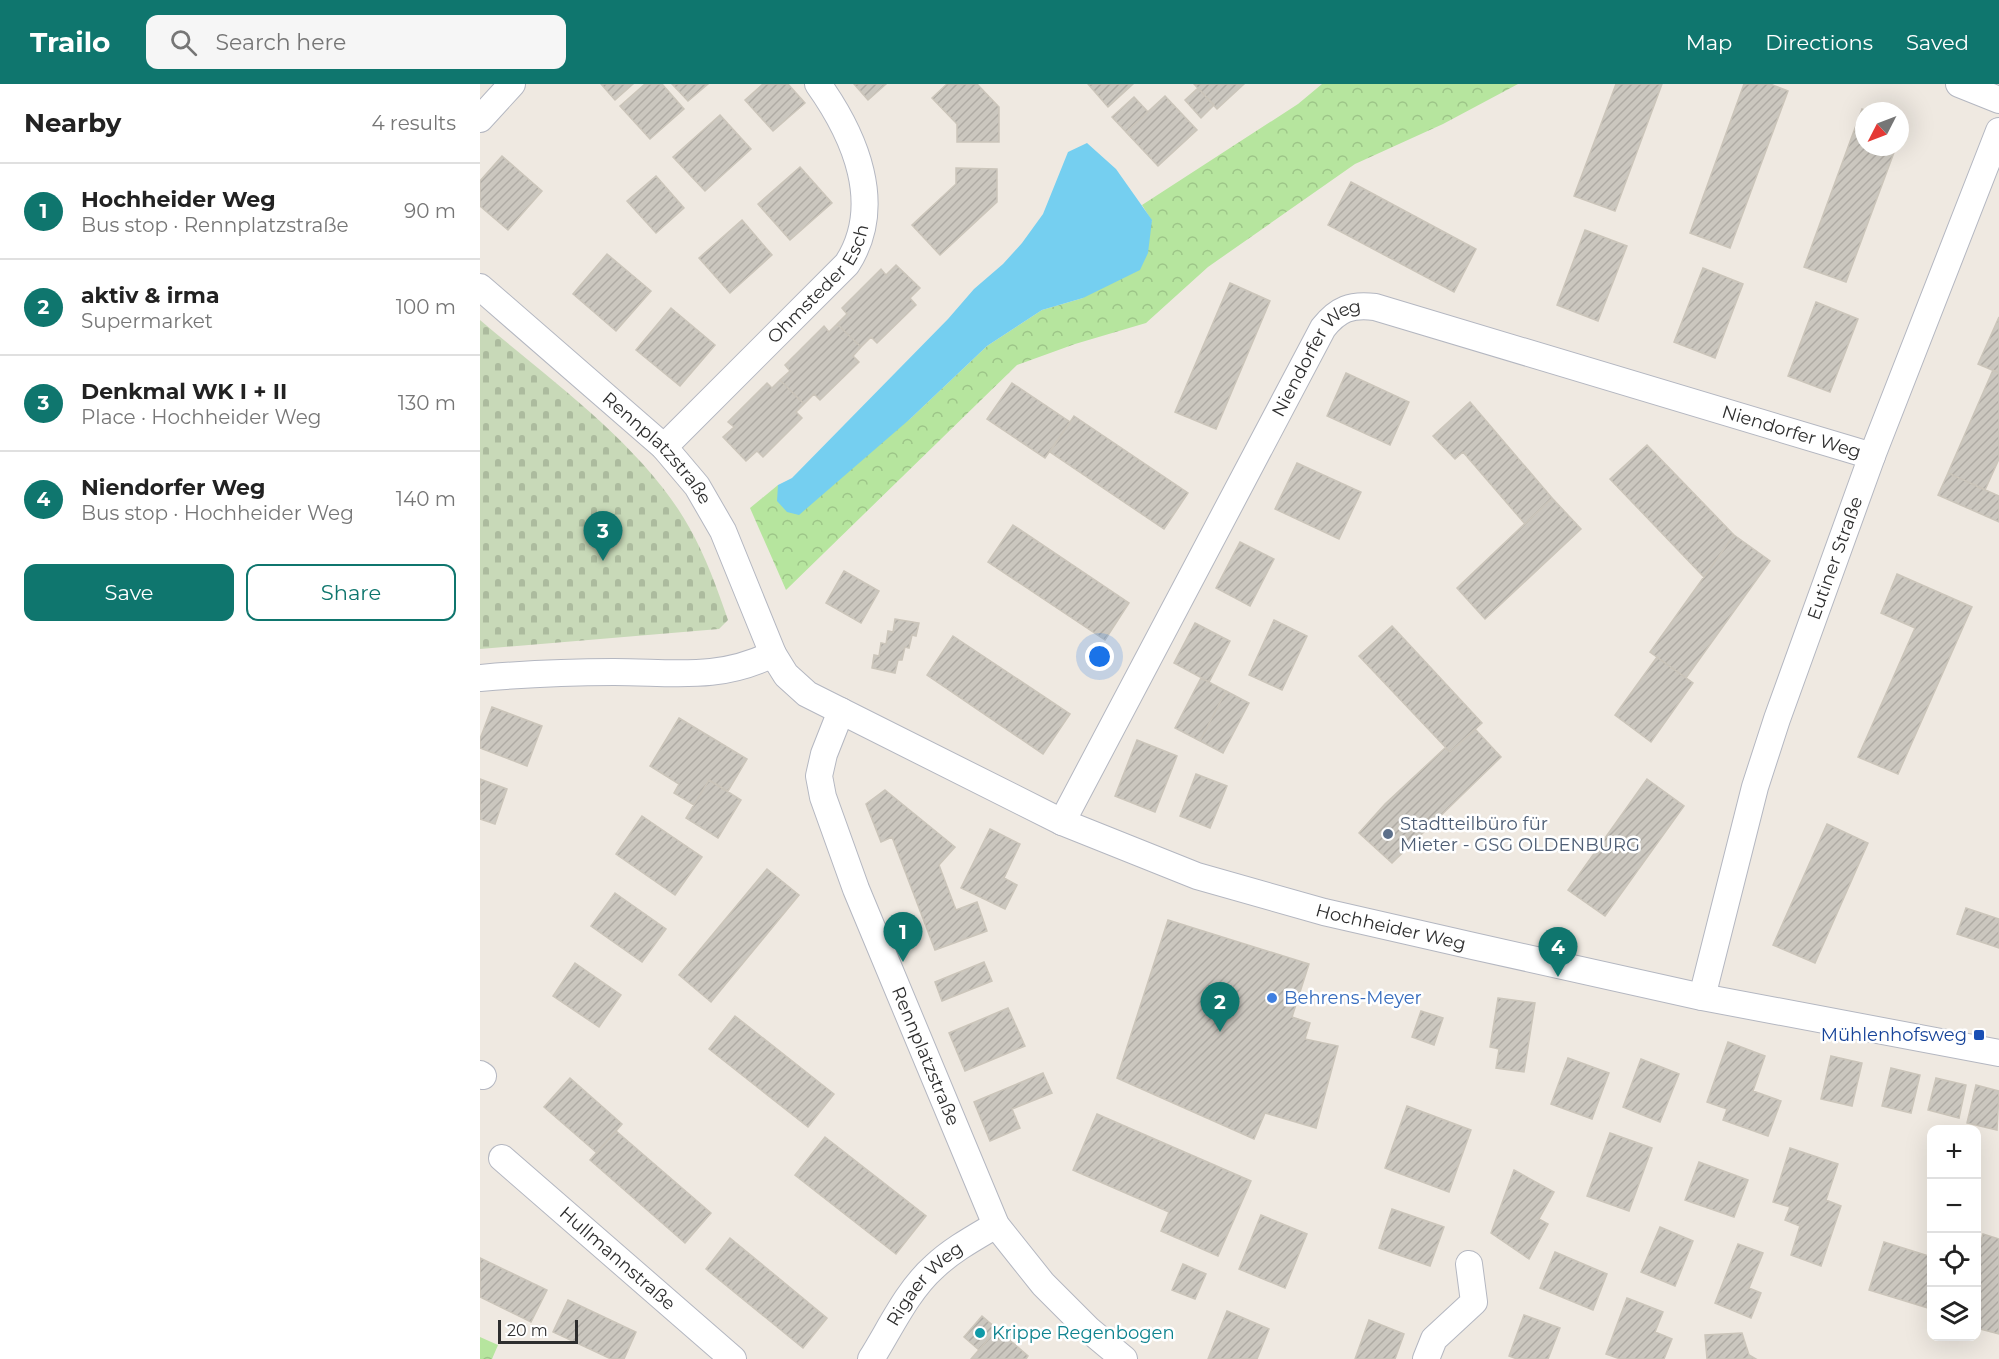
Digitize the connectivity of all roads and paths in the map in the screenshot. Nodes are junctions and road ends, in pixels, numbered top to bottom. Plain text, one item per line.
1 (512, 84) edge
2 (818, 84) edge
3 (1959, 84) edge
4 (1999, 100) edge
5 (480, 119) edge
6 (1999, 131) edge
7 (480, 287) edge
8 (664, 447) junction
9 (1872, 456) junction
10 (773, 654) junction
11 (480, 678) edge
12 (841, 711) junction
13 (1062, 822) junction
14 (1702, 997) junction
15 (1999, 1053) edge
16 (502, 1158) dead end
17 (996, 1225) junction
18 (1469, 1264) dead end
19 (733, 1359) edge
20 (871, 1359) edge
21 (1124, 1359) edge
22 (1426, 1359) edge

1 - 5 street
2 - 8 street, Ohmsteder Esch
3 - 4 street
6 - 9 street, Eutiner Straße
7 - 8 street, Rennplatzstraße
8 - 10 street, Rennplatzstraße
9 - 13 street, Niendorfer Weg
9 - 14 street, Eutiner Straße
10 - 11 street
10 - 12 street, Hochheider Weg
12 - 13 street, Hochheider Weg
12 - 17 street, Rennplatzstraße
13 - 14 street, Hochheider Weg
14 - 15 street, Hochheider Weg
16 - 19 street, Hullmannstraße
17 - 20 street, Rigaer Weg
17 - 21 street, Rennplatzstraße
18 - 22 street

